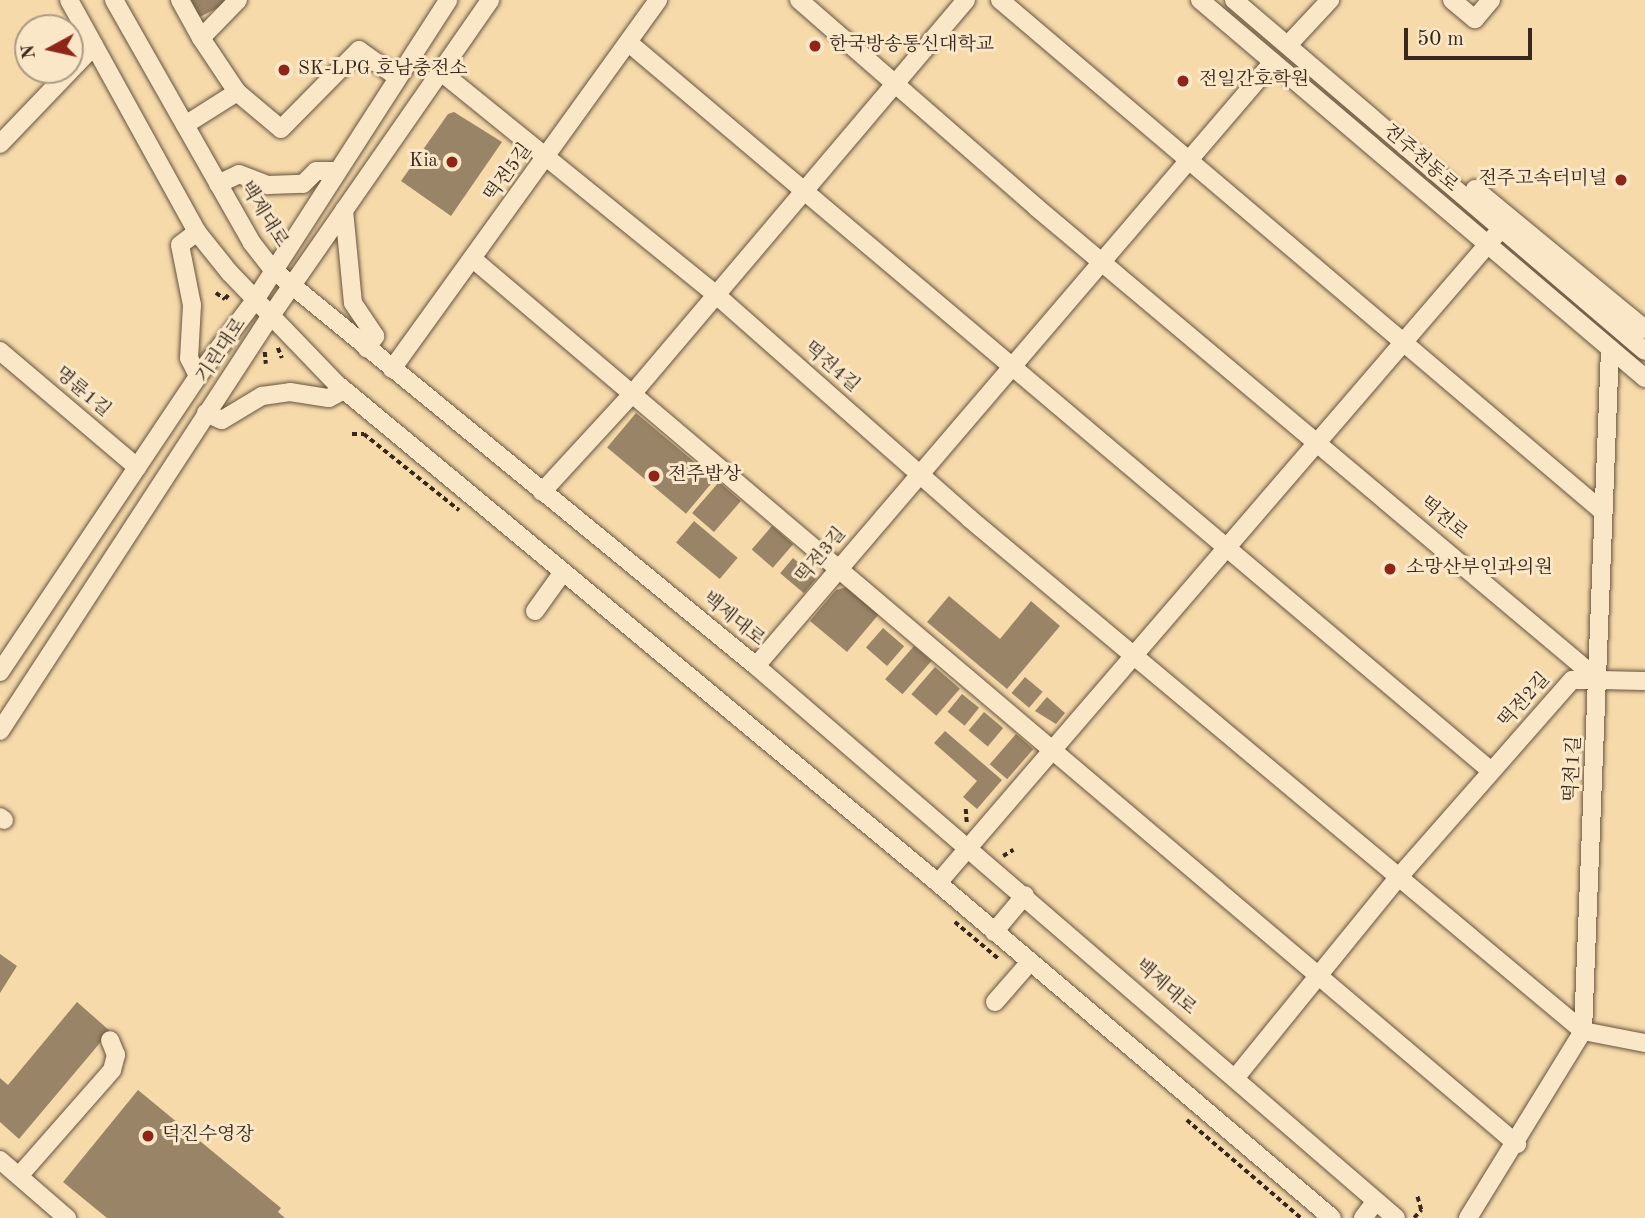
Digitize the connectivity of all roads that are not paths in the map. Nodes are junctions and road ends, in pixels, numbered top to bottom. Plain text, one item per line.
1 (69, 0) edge
2 (114, 0) edge
3 (180, 0) edge
4 (238, 0) edge
5 (448, 0) edge
6 (490, 0) edge
7 (658, 0) edge
8 (799, 0) edge
9 (966, 0) edge
10 (1000, 0) edge
11 (1200, 0) edge
12 (1234, 0) edge
13 (1330, 0) edge
14 (1452, 0) edge
15 (1491, 0) edge
16 (201, 38) junction
17 (629, 43) junction
18 (94, 46) junction
19 (1288, 46) junction
20 (1273, 62) junction
21 (441, 72) junction
22 (397, 77) junction
23 (897, 85) junction
24 (237, 92) junction
25 (185, 125) junction
26 (0, 144) edge
27 (548, 156) junction
28 (1187, 160) junction
29 (336, 171) junction
30 (1447, 179) junction
31 (219, 184) junction
32 (803, 189) junction
33 (344, 210) junction
34 (1501, 229) junction
35 (197, 232) junction
36 (1487, 244) junction
37 (473, 259) junction
38 (1101, 260) junction
39 (272, 269) junction
40 (291, 285) junction
41 (714, 293) junction
42 (255, 300) junction
43 (270, 317) junction
44 (1645, 329) edge
45 (1402, 340) junction
46 (367, 349) junction
47 (1610, 349) junction
48 (0, 351) edge
49 (1645, 351) edge
50 (392, 369) junction
51 (1012, 370) junction
52 (198, 376) junction
53 (1645, 378) edge
54 (344, 390) junction
55 (633, 393) junction
56 (206, 413) junction
57 (1320, 443) junction
58 (137, 467) junction
59 (920, 474) junction
60 (542, 492) junction
61 (1601, 510) junction
62 (1227, 552) junction
63 (840, 567) junction
64 (563, 572) junction
65 (535, 611) dead end
66 (1138, 655) junction
67 (756, 666) junction
68 (0, 672) edge
69 (1599, 680) junction
70 (1645, 681) edge
71 (0, 731) edge
72 (1056, 749) junction
73 (1490, 770) junction
74 (970, 847) junction
75 (1398, 878) junction
76 (938, 883) junction
77 (1025, 895) junction
78 (994, 932) junction
79 (1029, 963) junction
80 (1319, 973) junction
81 (995, 1002) dead end
82 (1583, 1031) junction
83 (110, 1040) dead end
84 (1645, 1044) edge
85 (1236, 1077) junction
86 (1517, 1144) junction
87 (0, 1160) edge
88 (19, 1176) junction
89 (1376, 1201) junction
90 (67, 1218) edge
91 (1332, 1218) edge
92 (1363, 1218) edge
93 (1396, 1218) edge
94 (1468, 1218) edge

1 - 18 street
2 - 25 street, 백제대로
3 - 16 street
4 - 16 street
5 - 22 street, 기린대로
6 - 21 street, 기린대로
7 - 17 street, 떡전5길
8 - 23 street
9 - 23 street
10 - 28 street
11 - 20 street, 전주천동로
12 - 19 street, 전주천동로
13 - 19 street
14 - 15 street
16 - 24 street
17 - 27 street, 떡전5길
17 - 32 street
18 - 26 street
18 - 35 street
19 - 30 street, 전주천동로
20 - 28 street, 떡전3길
20 - 36 street, 전주천동로
21 - 27 street, 떡전4길
21 - 33 street, 기린대로
22 - 24 street
22 - 29 street, 기린대로
23 - 32 street
23 - 38 street
24 - 25 street
25 - 31 street, 백제대로
27 - 37 street, 떡전5길
27 - 41 street, 떡전4길
28 - 38 street, 떡전3길
28 - 45 street
29 - 31 street
29 - 39 street, 기린대로
30 - 34 street, 전주천동로
30 - 44 street
31 - 39 street, 백제대로
32 - 41 street
32 - 51 street
33 - 40 street, 기린대로
33 - 46 street
34 - 36 street
34 - 49 street, 전주천동로
35 - 42 street
35 - 52 street
36 - 45 street
36 - 47 street, 전주천동로
37 - 50 street, 떡전5길
37 - 55 street
38 - 51 street, 떡전3길
38 - 57 street, 떡전로
39 - 40 street, 백제대로
39 - 42 street, 기린대로
40 - 43 street, 기린대로
40 - 46 street, 백제대로
41 - 55 street
41 - 59 street, 떡전4길
42 - 43 street
42 - 52 street, 기린대로
43 - 54 street
43 - 56 street, 기린대로
45 - 57 street
45 - 61 street
46 - 50 street, 백제대로
47 - 53 street, 전주천동로
47 - 61 street, 떡전1길
48 - 58 street, 명륜1길
50 - 60 street, 백제대로
51 - 59 street, 떡전3길
51 - 62 street
52 - 58 street, 기린대로
54 - 56 street
54 - 64 street
55 - 60 street
55 - 63 street
56 - 71 street, 기린대로
57 - 62 street
57 - 69 street, 떡전로
58 - 68 street, 기린대로
59 - 63 street, 떡전3길
59 - 66 street
60 - 67 street, 백제대로
61 - 69 street, 떡전1길
62 - 66 street
62 - 73 street
63 - 67 street, 떡전3길
63 - 72 street
64 - 65 street
64 - 76 street
66 - 72 street
66 - 75 street
67 - 74 street, 백제대로
69 - 70 street
69 - 73 street, 떡전2길
69 - 82 street, 떡전1길
72 - 74 street
72 - 80 street
73 - 75 street, 떡전2길
74 - 76 street
74 - 77 street, 백제대로
75 - 80 street, 떡전2길
75 - 82 street
76 - 78 street
77 - 78 street
77 - 85 street, 백제대로
78 - 79 street
79 - 81 street
79 - 91 street
80 - 85 street, 떡전2길
80 - 86 street
82 - 84 street
82 - 86 street, 떡전1길
83 - 88 street
85 - 89 street, 백제대로
86 - 94 street, 떡전1길
87 - 88 street
88 - 90 street
89 - 92 street
89 - 93 street, 백제대로

